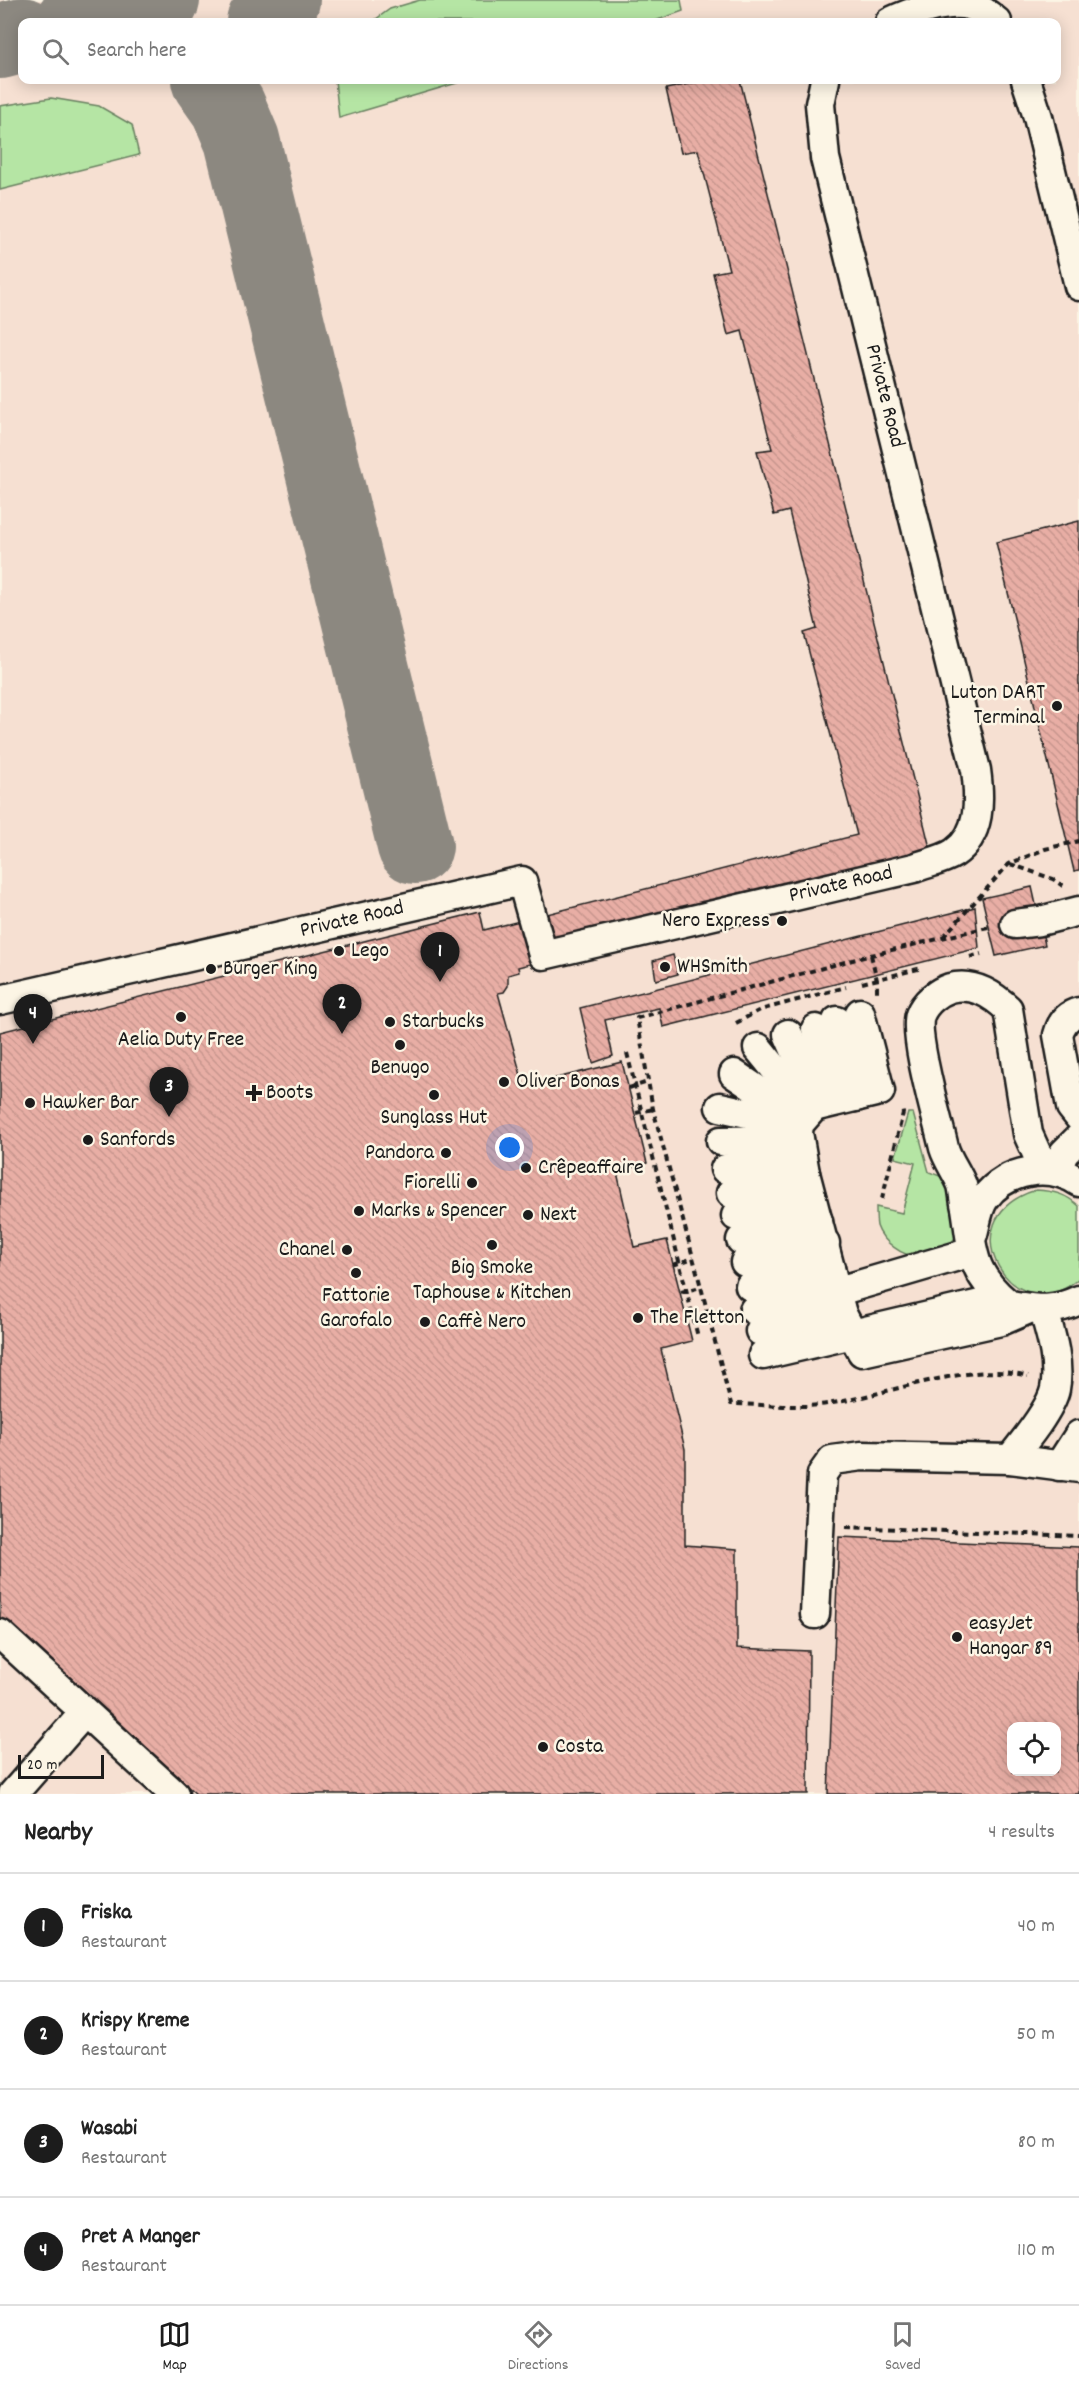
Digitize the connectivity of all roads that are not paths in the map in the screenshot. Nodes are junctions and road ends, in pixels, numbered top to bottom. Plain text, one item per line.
1 (902, 18) edge
2 (992, 18) edge
3 (824, 84) edge
4 (1027, 84) edge
5 (1079, 286) edge
6 (1075, 901) edge
7 (1015, 924) dead end
8 (0, 1000) edge
9 (1079, 1012) edge
10 (1079, 1040) edge
11 (758, 1048) dead end
12 (1079, 1058) edge
13 (734, 1074) dead end
14 (720, 1107) dead end
15 (1079, 1117) edge
16 (1079, 1138) edge
17 (721, 1142) dead end
18 (1067, 1175) edge
19 (824, 1197) junction
20 (972, 1245) junction
21 (745, 1262) junction
22 (1079, 1300) edge
23 (1027, 1308) junction
24 (1079, 1435) edge
25 (1010, 1459) junction
26 (1069, 1467) edge
27 (815, 1614) dead end
28 (0, 1634) edge
29 (84, 1713) junction
30 (13, 1794) edge
31 (174, 1794) edge

1 - 2 street
3 - 8 street, Private Road
4 - 5 street
6 - 7 street
9 - 15 street
10 - 12 street
11 - 19 street
13 - 19 street
14 - 19 street
16 - 18 street
17 - 19 street
18 - 20 street
18 - 20 street
19 - 19 street
19 - 20 street
19 - 21 street
19 - 21 street
19 - 21 street
19 - 21 street
19 - 21 street
19 - 23 street
20 - 23 street
22 - 23 street
23 - 25 street
24 - 26 street
25 - 26 street
25 - 27 street
28 - 29 street
29 - 30 street
29 - 31 street

